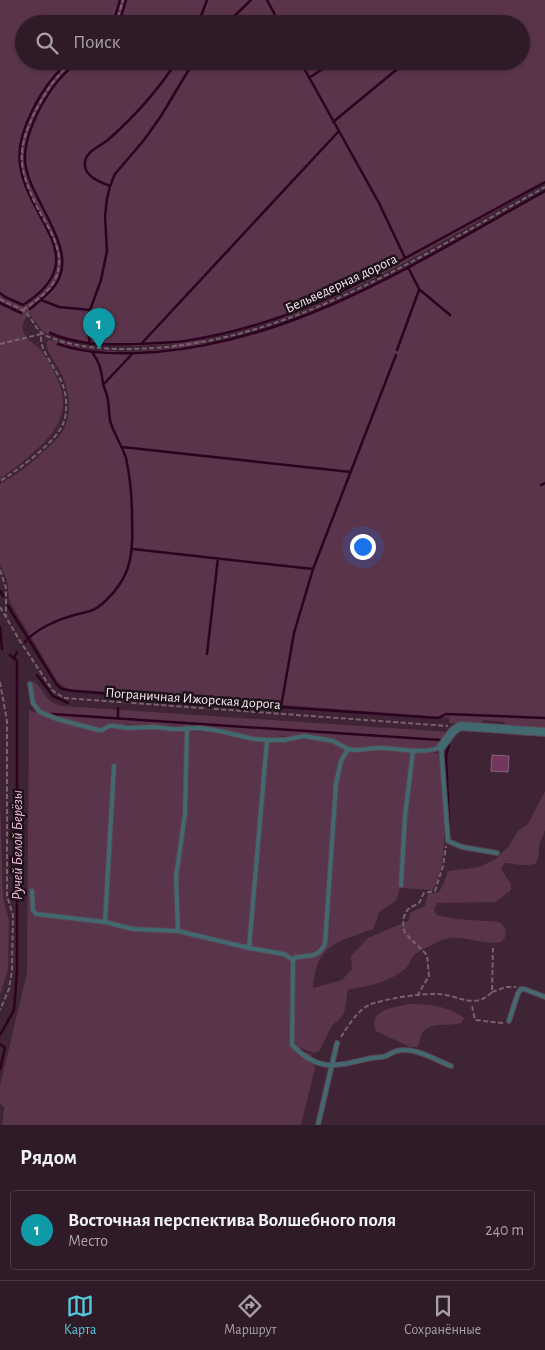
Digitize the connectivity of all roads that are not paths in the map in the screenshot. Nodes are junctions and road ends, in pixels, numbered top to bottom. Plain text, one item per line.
1 (30, 684) dead end
2 (187, 728) junction
3 (545, 732) edge
4 (268, 740) junction
5 (441, 747) junction
6 (348, 749) junction
7 (413, 751) junction
8 (114, 766) dead end
9 (498, 853) dead end
10 (401, 885) dead end
11 (32, 891) dead end
12 (105, 922) junction
13 (178, 931) junction
14 (249, 948) junction
15 (293, 960) junction
16 (545, 997) edge
17 (510, 1020) road end
18 (337, 1043) road end
19 (332, 1066) junction
20 (451, 1066) dead end
21 (318, 1125) edge

1 - 2 lane
2 - 4 lane
2 - 13 lane
3 - 5 street
4 - 6 lane
4 - 14 lane
5 - 7 lane
5 - 9 lane
6 - 7 lane
6 - 15 lane
7 - 10 lane
8 - 12 lane
11 - 12 lane
12 - 13 lane
13 - 14 lane
14 - 15 lane
15 - 19 lane
16 - 17 lane
18 - 19 lane
19 - 20 lane
19 - 21 lane

